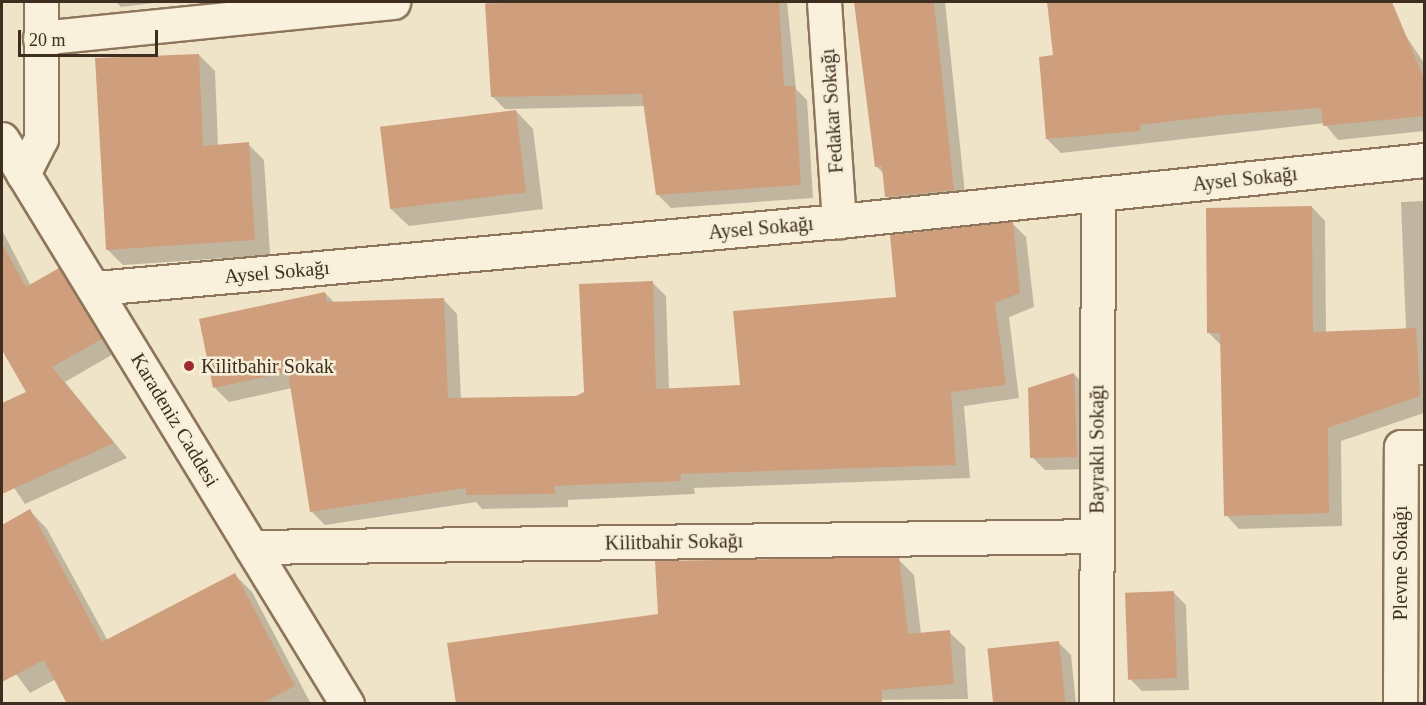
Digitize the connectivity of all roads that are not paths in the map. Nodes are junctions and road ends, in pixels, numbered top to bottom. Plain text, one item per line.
1 (41, 2) edge
2 (393, 2) edge
3 (824, 2) edge
4 (40, 38) junction
5 (2, 139) edge
6 (1425, 160) edge
7 (23, 174) junction
8 (1098, 194) junction
9 (839, 221) junction
10 (97, 288) junction
11 (1425, 447) edge
12 (1097, 536) junction
13 (250, 548) junction
14 (347, 704) edge
15 (1096, 704) edge
16 (1400, 704) edge

1 - 4 street
2 - 4 street
3 - 9 street, Fedakar Sokağı
4 - 7 street
5 - 7 street, Karadeniz Caddesi
6 - 8 street, Aysel Sokağı
7 - 10 street, Karadeniz Caddesi
8 - 9 street, Aysel Sokağı
8 - 12 street, Bayraklı Sokağı
9 - 10 street, Aysel Sokağı
10 - 13 street, Karadeniz Caddesi
11 - 16 street, Plevne Sokağı
12 - 13 street, Kilitbahir Sokağı
12 - 15 street, Bayraklı Sokağı
13 - 14 street, Karadeniz Caddesi

